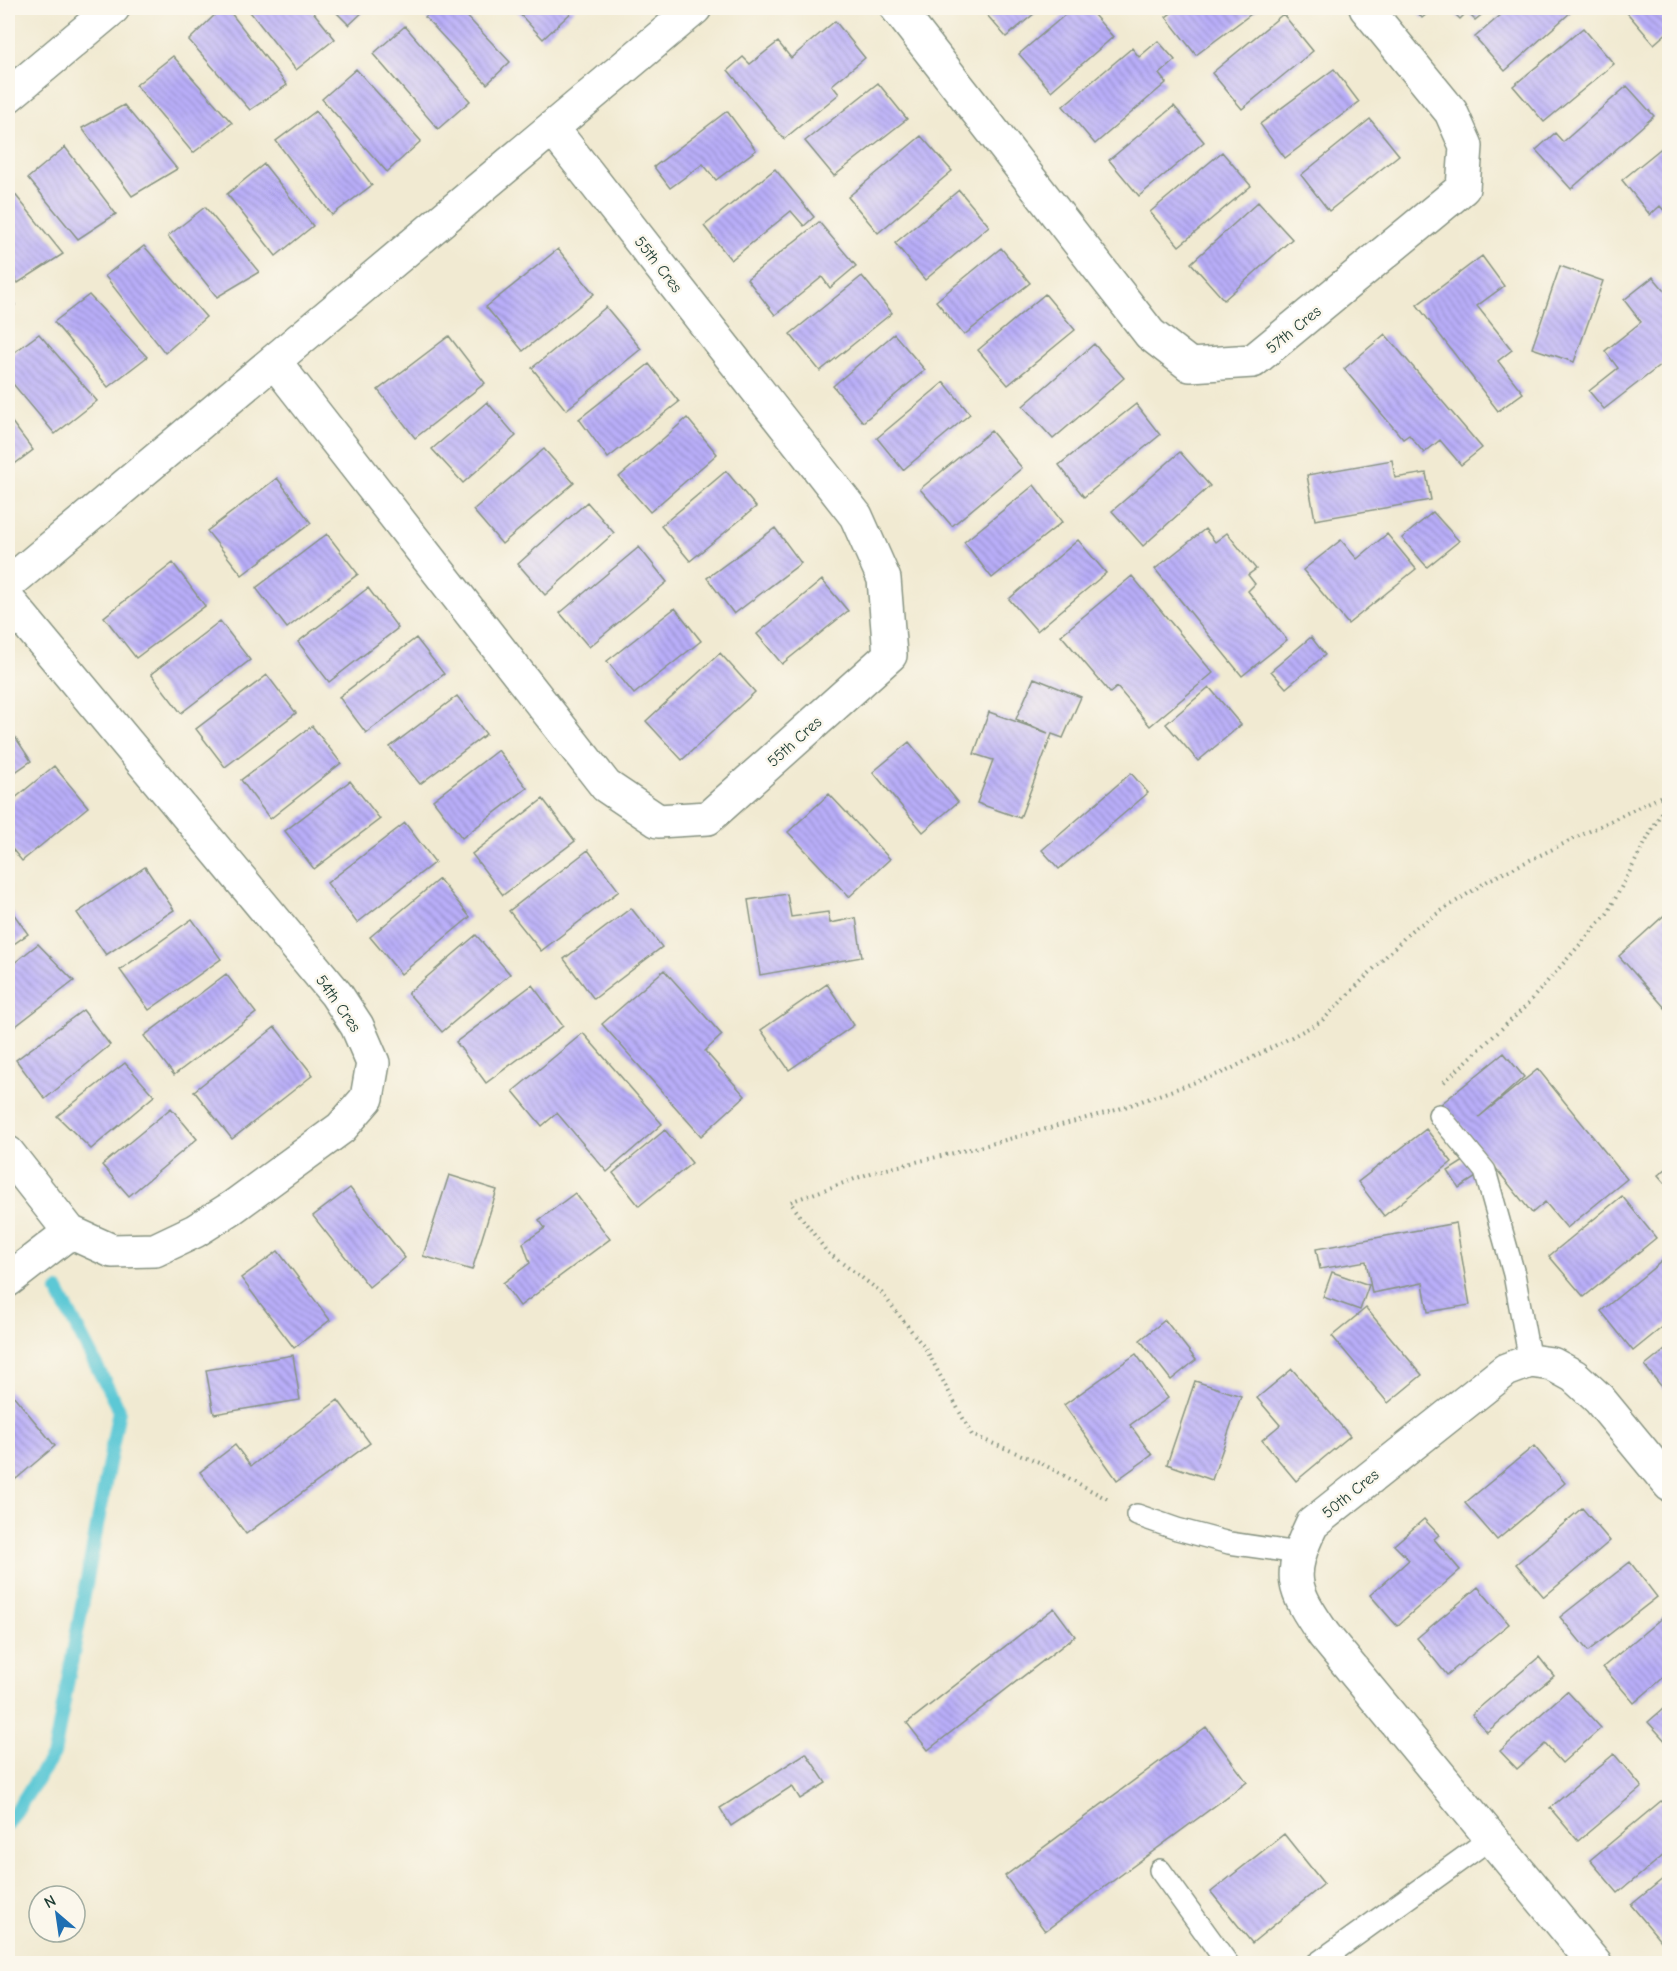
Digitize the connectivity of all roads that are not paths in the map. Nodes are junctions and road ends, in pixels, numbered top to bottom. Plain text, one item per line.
1 (113, 8) edge
2 (695, 8) edge
3 (897, 8) edge
4 (1366, 8) edge
5 (8, 96) edge
6 (552, 128) junction
7 (274, 361) junction
8 (8, 584) edge
9 (8, 600) edge
10 (1439, 1115) road end
11 (8, 1153) edge
12 (70, 1232) junction
13 (8, 1280) edge
14 (1530, 1361) junction
15 (1670, 1485) edge
16 (1137, 1515) road end
17 (1298, 1553) junction
18 (1491, 1838) junction
19 (1160, 1870) dead end
20 (1228, 1964) edge
21 (1316, 1964) edge
22 (1595, 1964) edge

1 - 5 street
2 - 6 street
3 - 4 street, 57th Cres
6 - 7 street
6 - 7 street, 55th Cres
7 - 8 street
9 - 12 street, 54th Cres
10 - 14 lane
11 - 12 street, 54th Cres
12 - 13 street
14 - 15 street
14 - 17 street, 50th Cres
16 - 17 lane
17 - 18 street, 50th Cres
18 - 21 lane
18 - 22 street, 50th Cres
19 - 20 lane

